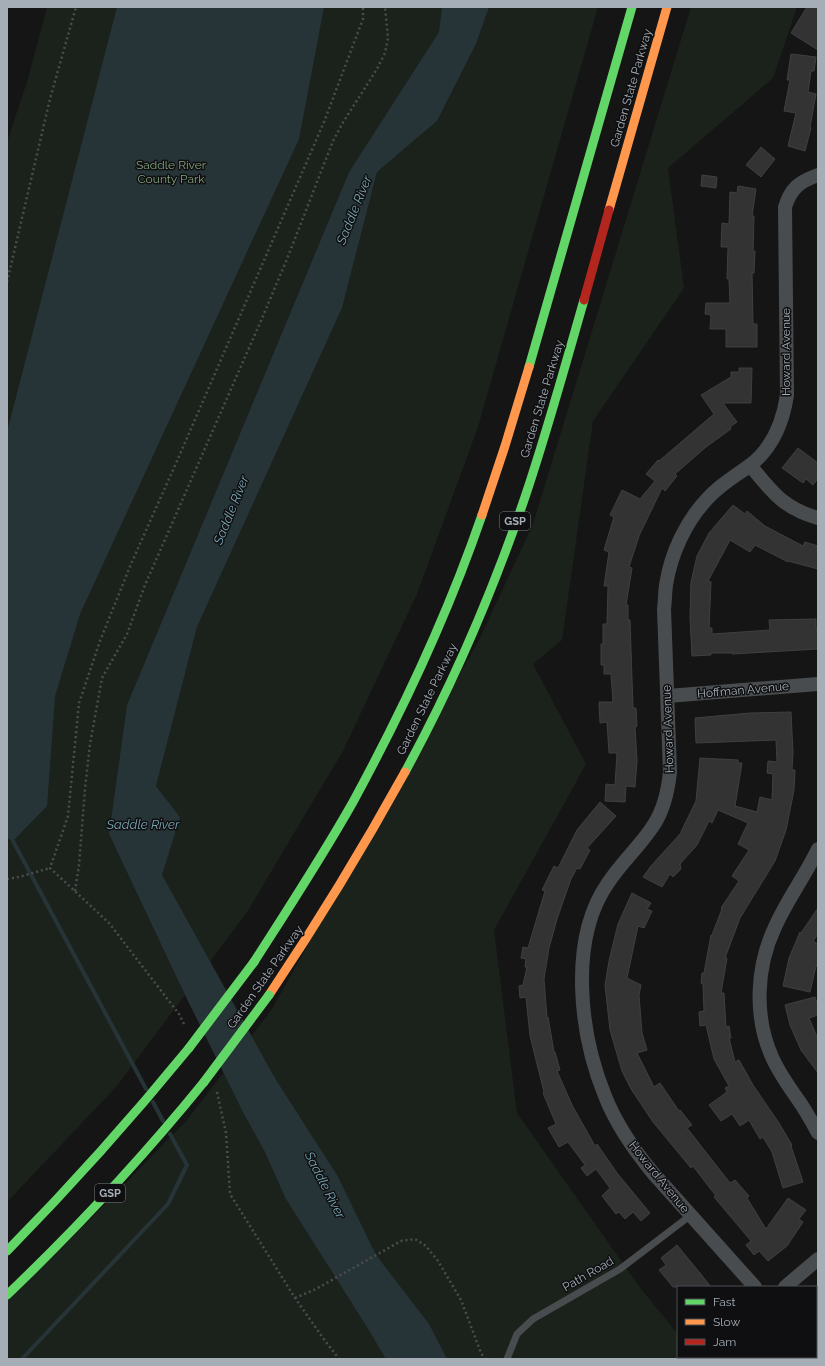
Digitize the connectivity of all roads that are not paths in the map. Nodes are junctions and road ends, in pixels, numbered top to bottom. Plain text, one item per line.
1 (632, 7) edge
2 (667, 7) edge
3 (818, 175) edge
4 (750, 465) junction
5 (818, 518) edge
6 (818, 684) edge
7 (668, 696) junction
8 (818, 849) edge
9 (818, 1132) edge
10 (691, 1215) junction
11 (7, 1250) edge
12 (818, 1259) edge
13 (754, 1286) edge
14 (786, 1286) edge
15 (7, 1295) edge
16 (507, 1359) edge

1 - 11 highway, Garden State Parkway / GSP, bridge
2 - 15 highway, Garden State Parkway / GSP, bridge
3 - 4 street, Howard Avenue
4 - 5 street
4 - 7 street, Howard Avenue
6 - 7 street, Hoffman Avenue
7 - 10 street, Howard Avenue
8 - 9 street
10 - 13 street, Howard Avenue
10 - 16 lane, Path Road
12 - 14 street

